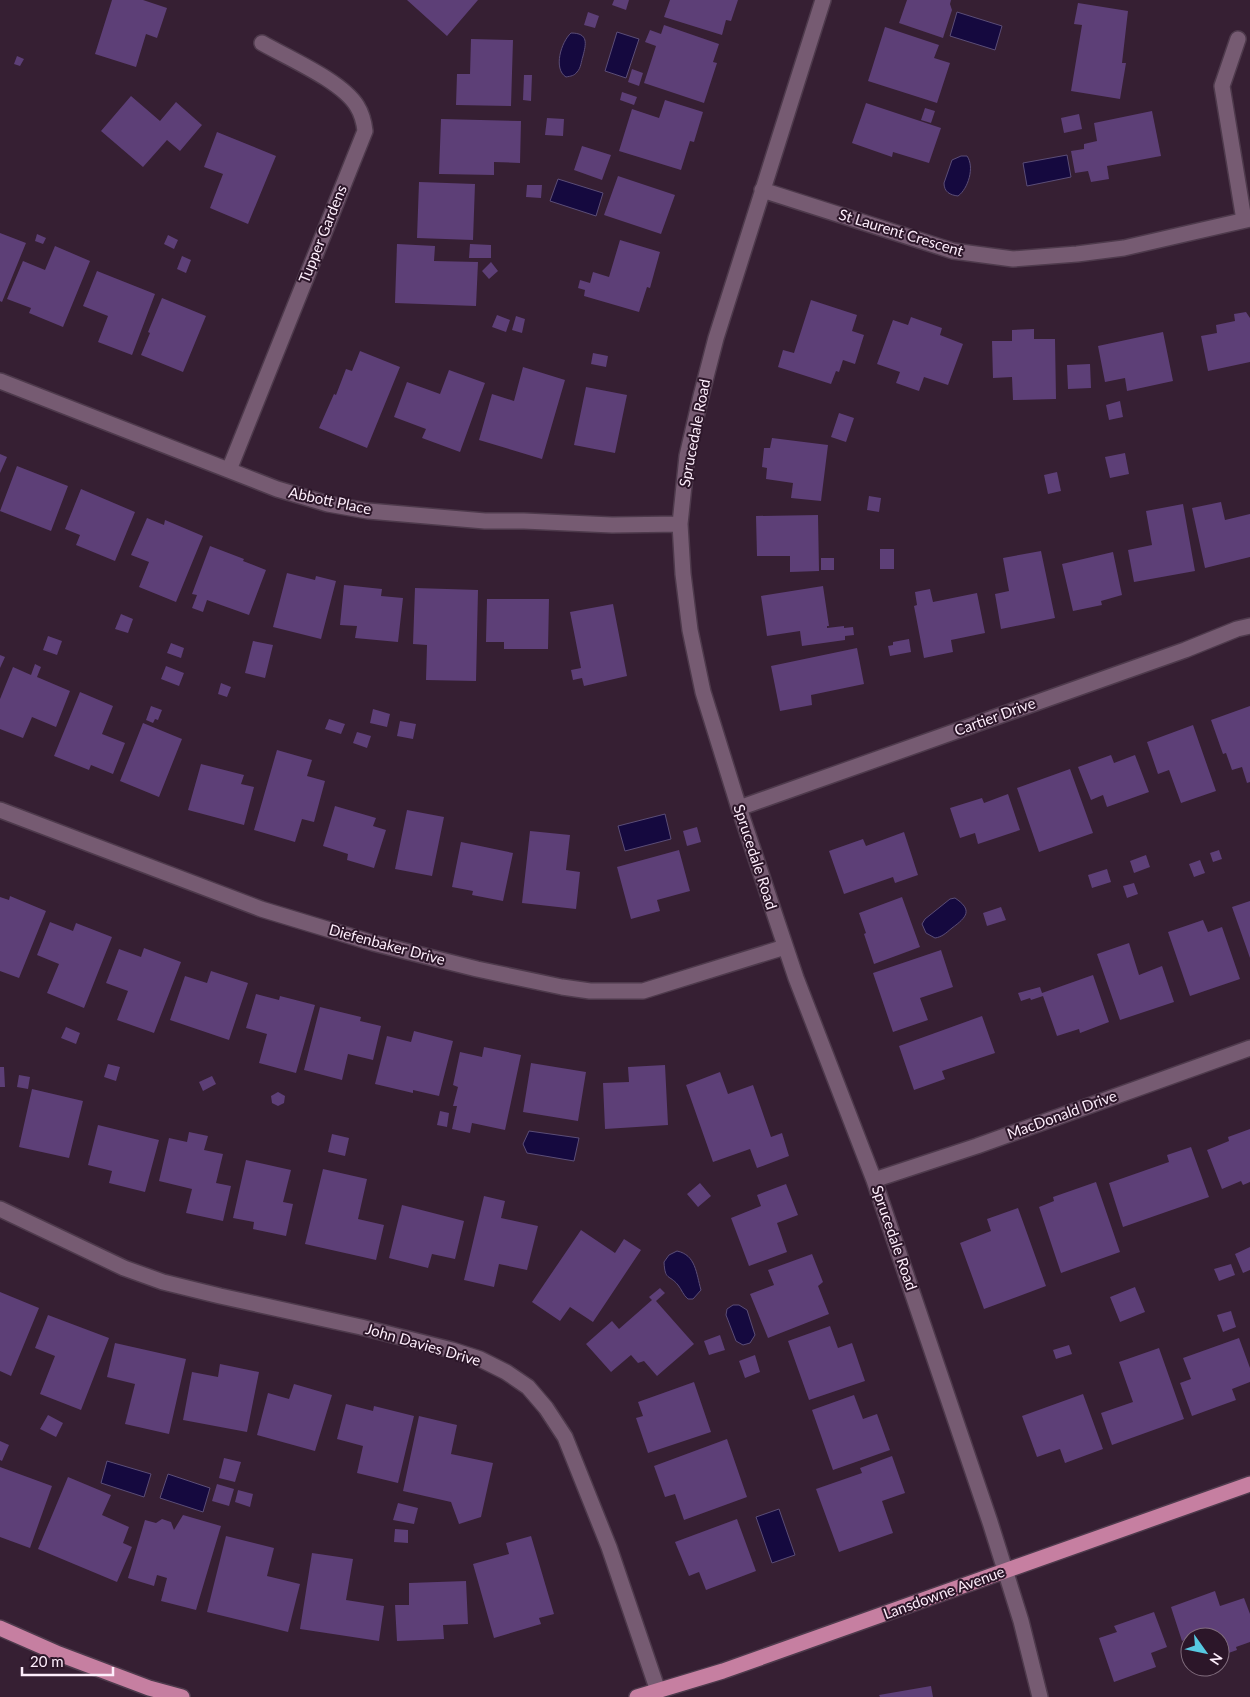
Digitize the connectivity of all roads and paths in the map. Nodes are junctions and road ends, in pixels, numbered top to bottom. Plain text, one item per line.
1 (823, 0) edge
2 (1238, 39) dead end
3 (262, 43) dead end
4 (762, 190) junction
5 (1247, 219) edge
6 (0, 381) edge
7 (229, 470) junction
8 (680, 524) junction
9 (1250, 626) edge
10 (739, 808) junction
11 (0, 810) edge
12 (785, 947) junction
13 (1250, 1048) edge
14 (874, 1180) junction
15 (0, 1209) edge
16 (1250, 1484) edge
17 (1006, 1570) junction
18 (0, 1628) edge
19 (658, 1691) junction
20 (182, 1697) edge
21 (637, 1697) edge
22 (1040, 1697) edge

1 - 4 street, Sprucedale Road
2 - 5 street
3 - 7 street, Tupper Gardens
4 - 5 street, St Laurent Crescent
4 - 8 street, Sprucedale Road
6 - 7 street, Abbott Place
7 - 8 street, Abbott Place
8 - 10 street, Sprucedale Road
9 - 10 street, Cartier Drive
10 - 12 street, Sprucedale Road
11 - 12 street, Diefenbaker Drive
12 - 14 street, Sprucedale Road
13 - 14 street, MacDonald Drive
14 - 17 street, Sprucedale Road
15 - 19 street, John Davies Drive
16 - 17 main road, Lansdowne Avenue
17 - 19 main road, Lansdowne Avenue
17 - 22 street, Sprucedale Road
18 - 20 main road
19 - 21 main road, Lansdowne Avenue

